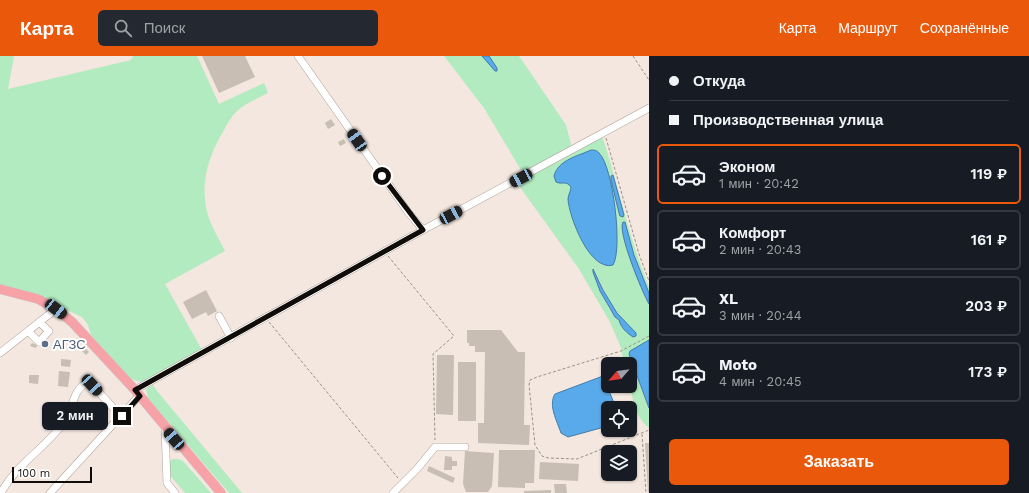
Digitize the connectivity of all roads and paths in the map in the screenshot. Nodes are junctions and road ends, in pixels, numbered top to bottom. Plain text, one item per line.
1 (298, 56) edge
2 (633, 56) edge
3 (649, 80) edge
4 (649, 108) edge
5 (604, 133) junction
6 (423, 230) junction
7 (384, 252) junction
8 (649, 281) edge
9 (0, 289) edge
10 (56, 309) junction
11 (219, 316) dead end
12 (267, 318) junction
13 (39, 322) junction
14 (28, 331) junction
15 (649, 336) edge
16 (231, 338) junction
17 (0, 353) edge
18 (137, 393) junction
19 (122, 416) junction
20 (165, 428) junction
21 (649, 430) edge
22 (642, 434) junction
23 (435, 447) junction
24 (465, 447) dead end
25 (402, 483) junction
26 (1, 493) edge
27 (50, 493) edge
28 (175, 493) edge
29 (221, 493) edge
30 (393, 493) edge
31 (646, 493) edge

1 - 6 street
2 - 3 path
4 - 5 street
5 - 6 street
5 - 8 path
6 - 7 street
7 - 12 street
7 - 23 path
9 - 10 main road
10 - 13 street
10 - 18 main road
11 - 16 street
12 - 16 street
12 - 25 path
13 - 14 street
13 - 14 street
14 - 17 street
15 - 22 path
16 - 18 street
18 - 19 street
18 - 20 main road
19 - 26 street
19 - 27 street
20 - 28 street
20 - 29 main road
21 - 22 path
22 - 31 path
23 - 24 street
23 - 25 street
25 - 30 street

